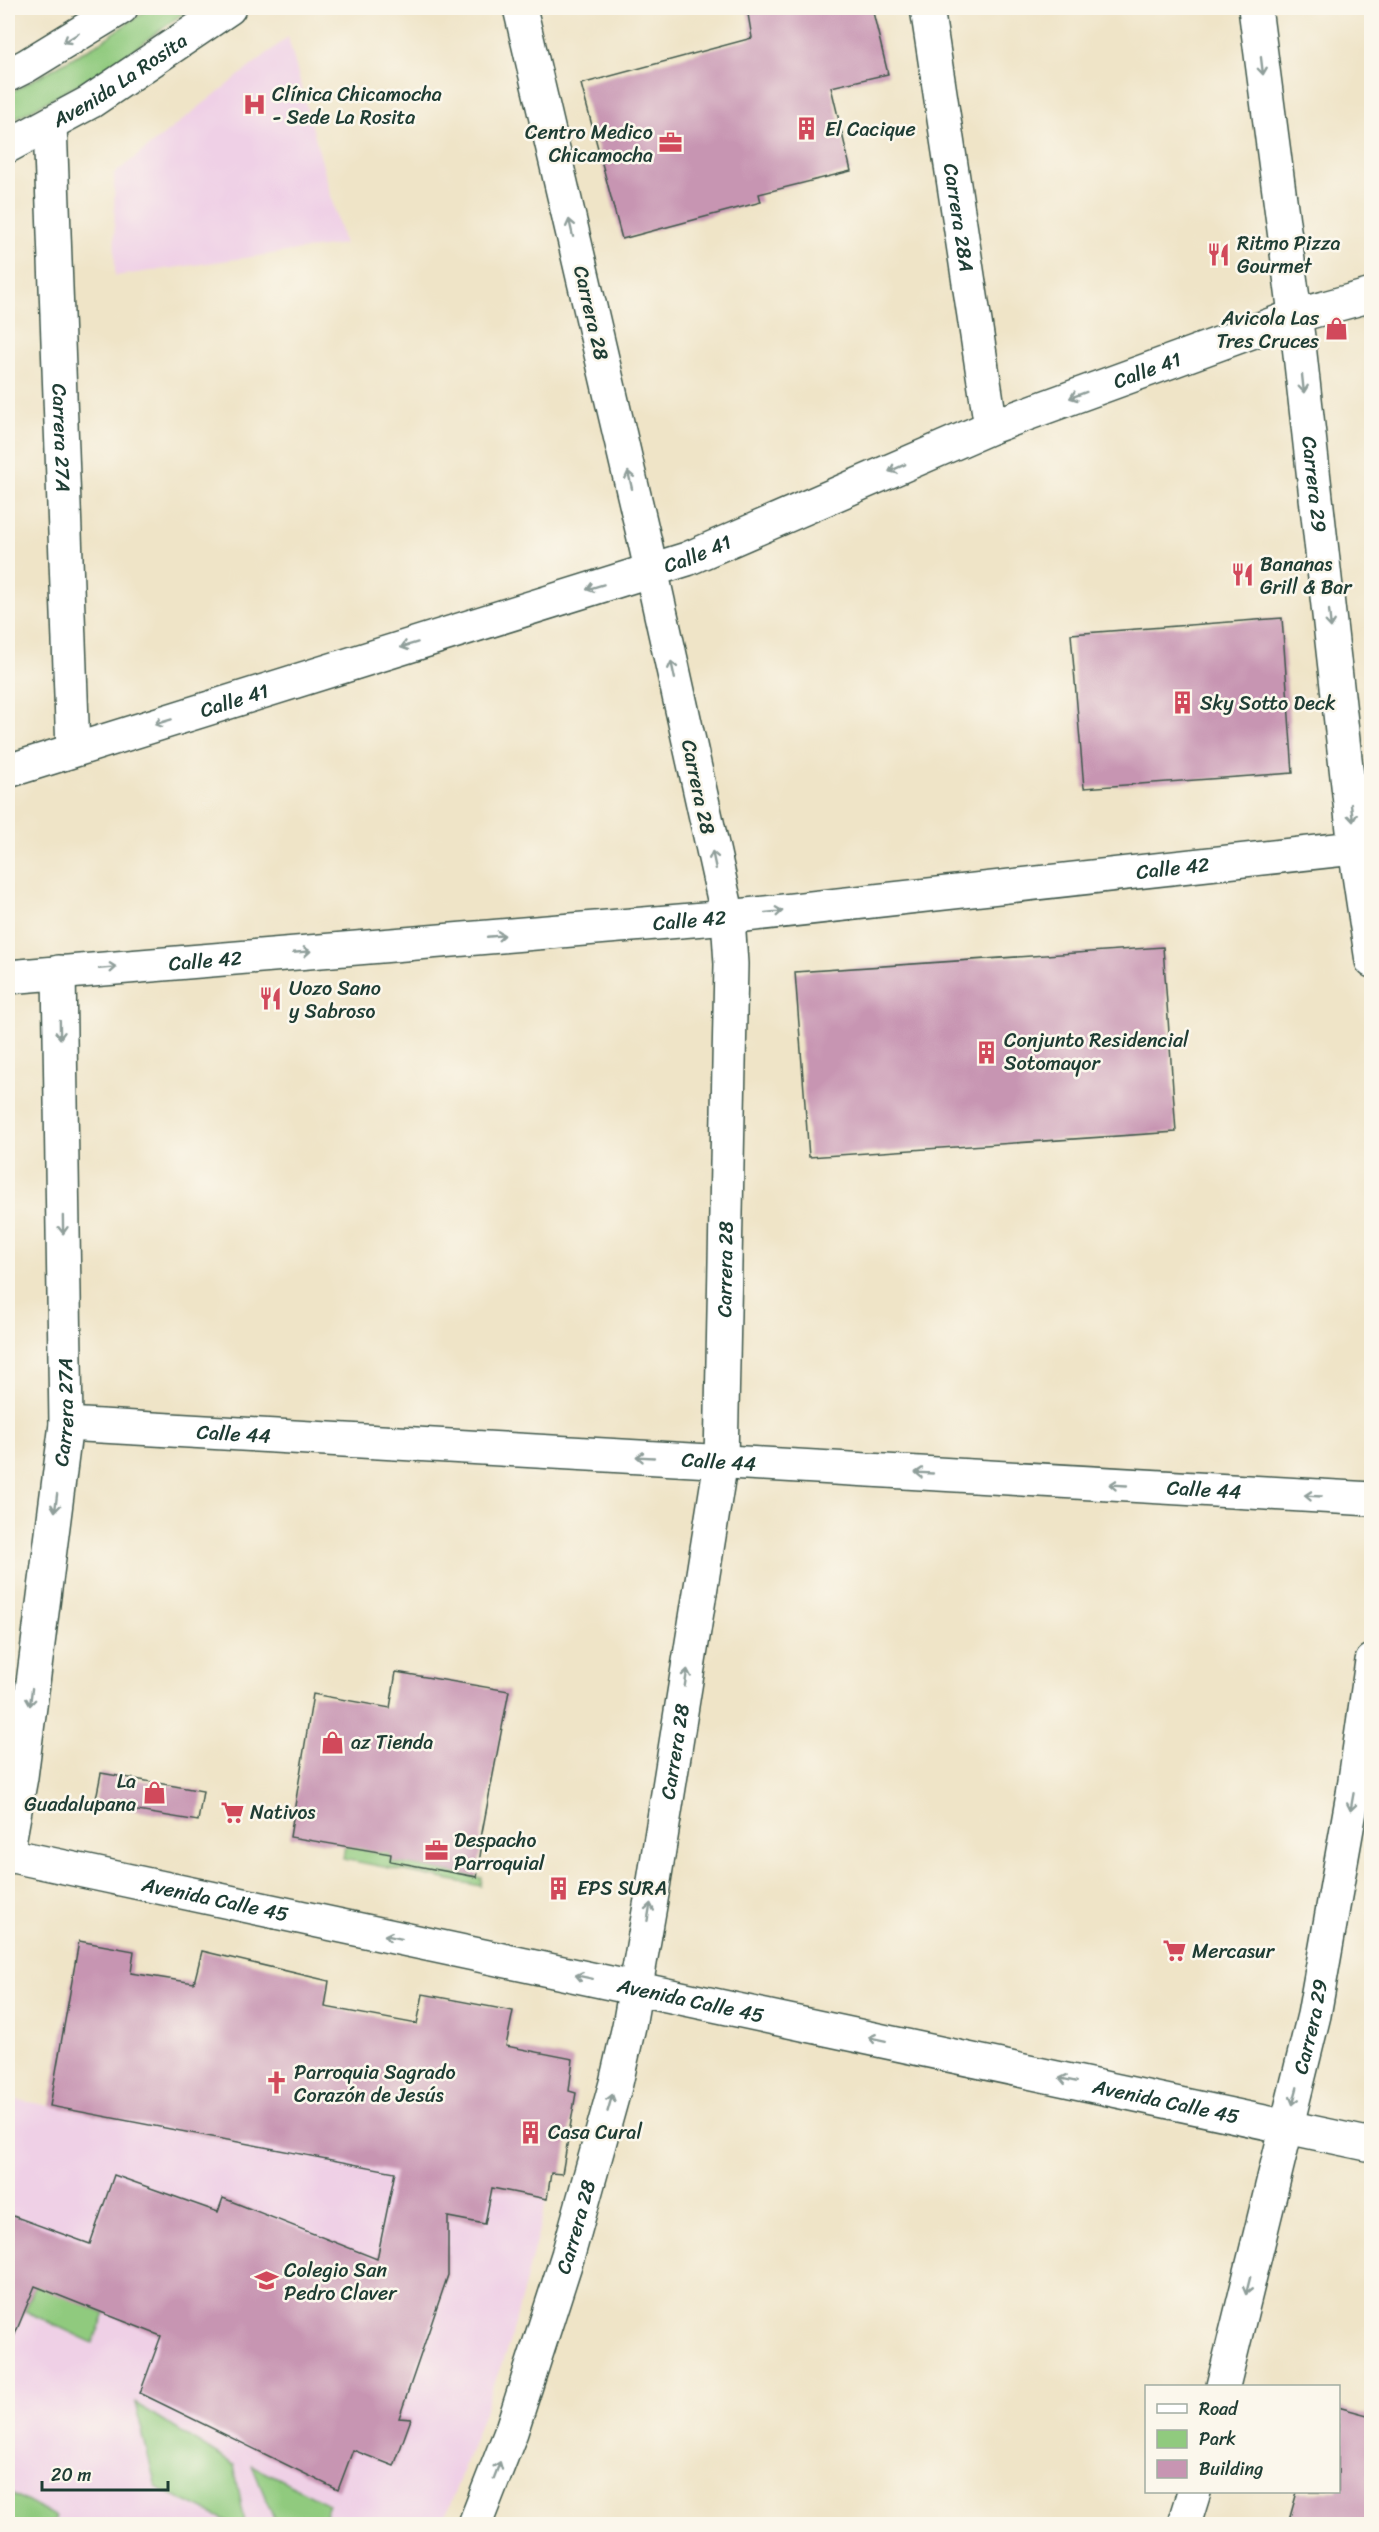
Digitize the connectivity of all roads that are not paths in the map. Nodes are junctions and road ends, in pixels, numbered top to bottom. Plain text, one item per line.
1 (121, 8) edge
2 (229, 8) edge
3 (520, 8) edge
4 (927, 8) edge
5 (1255, 8) edge
6 (8, 75) edge
7 (50, 124) junction
8 (8, 146) edge
9 (1371, 295) edge
10 (1295, 316) junction
11 (991, 427) junction
12 (651, 570) junction
13 (73, 750) junction
14 (8, 771) edge
15 (1363, 847) edge
16 (728, 917) junction
17 (1371, 961) edge
18 (59, 972) junction
19 (8, 976) edge
20 (66, 1424) junction
21 (721, 1461) junction
22 (1371, 1500) edge
23 (1371, 1661) edge
24 (1369, 1701) edge
25 (8, 1848) edge
26 (8, 1855) edge
27 (636, 1988) junction
28 (1288, 2127) junction
29 (1371, 2145) edge
30 (1223, 2385) edge
31 (1194, 2493) edge
32 (475, 2524) edge
33 (1184, 2524) edge

1 -> 6 street
2 - 7 street, Avenida La Rosita
12 -> 3 street, Carrera 28
4 - 11 street, Carrera 28A
5 -> 10 street, Carrera 29
7 - 8 street, Avenida La Rosita
7 - 13 street, Carrera 27A
9 - 10 street, Calle 41
10 -> 11 street, Calle 41
10 -> 15 street, Carrera 29
11 -> 12 street, Calle 41
12 -> 13 street, Calle 41
16 -> 12 street, Carrera 28
13 - 14 street, Calle 41
16 -> 15 street, Calle 42
15 - 17 street, Carrera 29
18 -> 16 street, Calle 42
16 - 21 street, Carrera 28
18 - 19 street, Calle 42
18 -> 20 street, Carrera 27A
21 -> 20 street, Calle 44
20 -> 25 street, Carrera 27A
22 -> 21 street, Calle 44
27 -> 21 street, Carrera 28
23 - 24 street, Carrera 29
24 -> 28 street, Carrera 29
27 -> 26 street, Avenida Calle 45
28 -> 27 street, Avenida Calle 45
32 -> 27 street, Carrera 28
28 - 29 street, Avenida Calle 45
28 -> 30 street, Carrera 29
31 - 33 street

